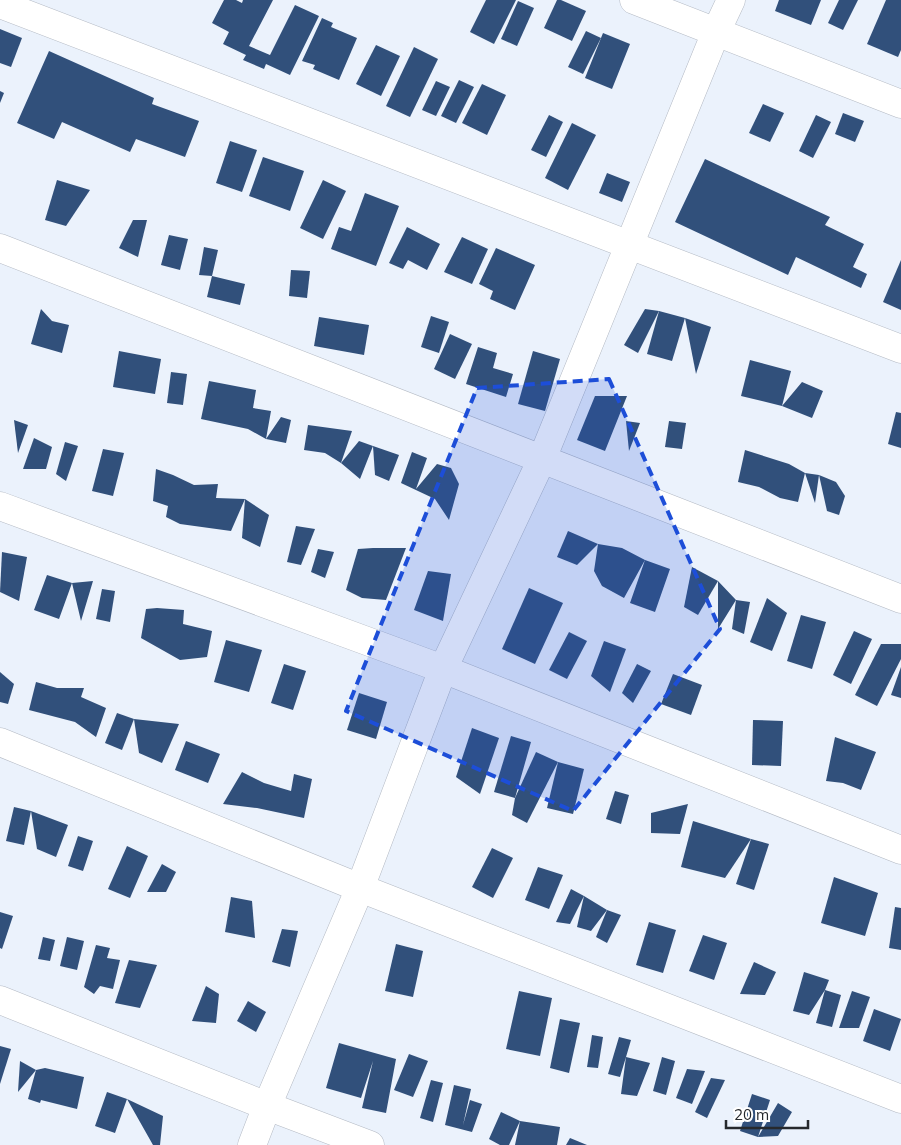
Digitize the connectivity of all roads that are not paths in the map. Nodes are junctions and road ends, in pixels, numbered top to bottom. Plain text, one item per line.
1 (634, 0) edge
2 (731, 0) edge
3 (0, 4) edge
4 (716, 32) junction
5 (901, 104) edge
6 (629, 244) junction
7 (0, 248) edge
8 (901, 349) edge
9 (542, 459) junction
10 (0, 506) edge
11 (901, 599) edge
12 (443, 669) junction
13 (0, 742) edge
14 (901, 850) edge
15 (360, 888) junction
16 (0, 1000) edge
17 (901, 1099) edge
18 (267, 1106) junction
19 (252, 1145) edge
20 (370, 1145) edge

1 - 4 street
2 - 4 street
3 - 6 street
4 - 5 street
4 - 6 street
6 - 8 street
6 - 9 street
7 - 9 street
9 - 11 street
9 - 12 street
10 - 12 street
12 - 14 street
12 - 15 street
13 - 15 street
15 - 17 street
15 - 18 street
16 - 18 street
18 - 19 street
18 - 20 street

